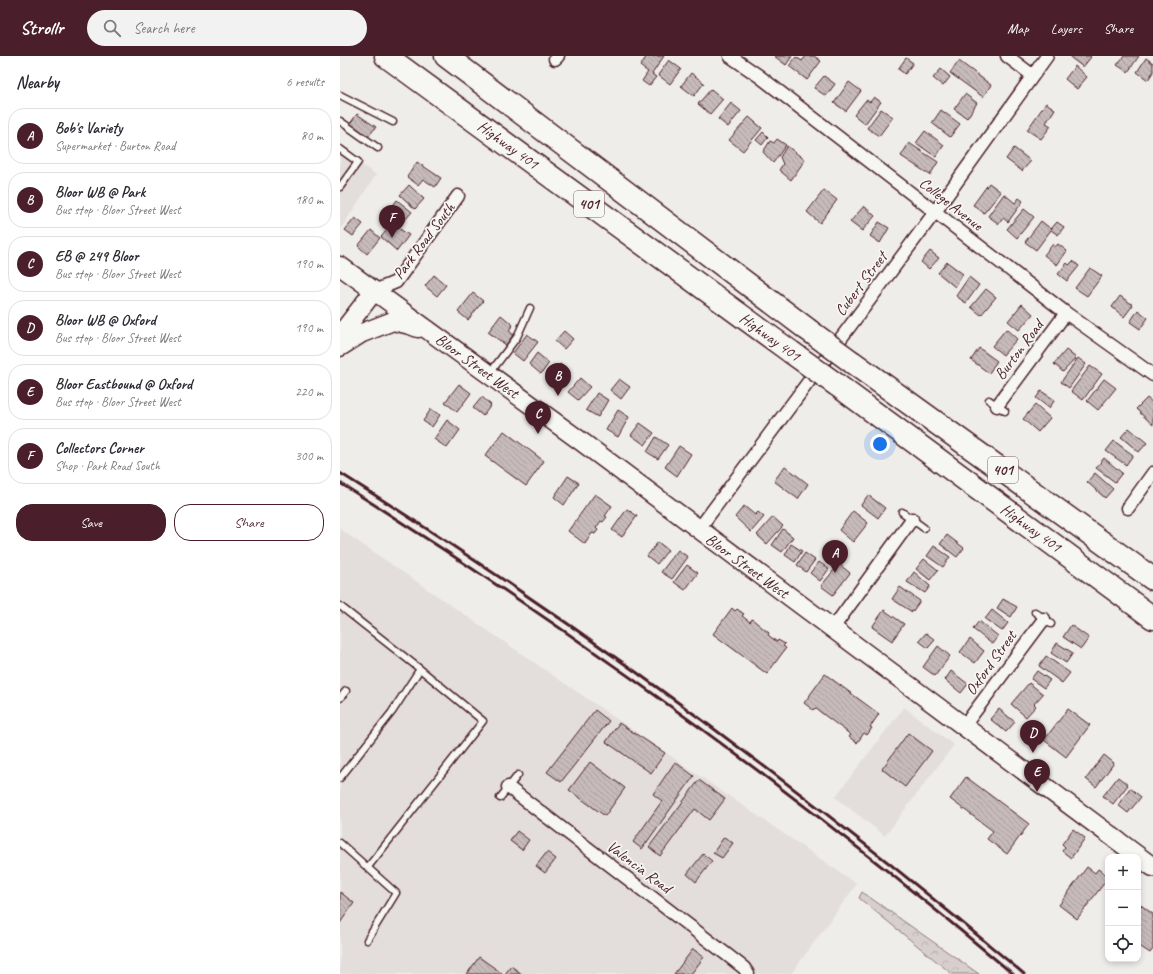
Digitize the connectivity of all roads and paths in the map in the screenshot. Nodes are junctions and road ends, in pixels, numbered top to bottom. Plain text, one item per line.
1 (386, 56) edge
2 (446, 56) edge
3 (730, 56) edge
4 (1007, 56) edge
5 (1047, 56) edge
6 (1032, 75) junction
7 (340, 95) edge
8 (340, 121) edge
9 (393, 122) dead end
10 (378, 148) dead end
11 (340, 149) edge
12 (340, 187) edge
13 (458, 196) dead end
14 (935, 212) junction
15 (340, 266) edge
16 (374, 291) junction
17 (530, 308) dead end
18 (1066, 313) junction
19 (430, 332) junction
20 (340, 335) edge
21 (340, 347) edge
22 (489, 375) junction
23 (1153, 375) edge
24 (997, 406) dead end
25 (1153, 473) edge
26 (1128, 508) dead end
27 (907, 515) joint
28 (924, 528) dead end
29 (698, 530) junction
30 (1153, 579) edge
31 (340, 606) edge
32 (1044, 618) dead end
33 (1153, 618) edge
34 (833, 628) junction
35 (420, 669) junction
36 (346, 691) dead end
37 (340, 698) edge
38 (964, 726) junction
39 (518, 775) dead end
40 (340, 778) edge
41 (508, 787) junction
42 (500, 798) dead end
43 (340, 843) edge
44 (368, 867) junction
45 (1153, 867) edge
46 (367, 940) dead end
47 (748, 974) edge

1 - 33 highway, Highway 401 / 401, bridge
2 - 30 highway, Highway 401 / 401, bridge
3 - 14 street, College Avenue
4 - 6 street
5 - 6 street, Cubert Street
6 - 14 street, Cubert Street
7 - 9 lane
8 - 10 lane
11 - 12 lane
13 - 16 street, Park Road South
14 - 18 street, College Avenue
14 - 29 street, Cubert Street
15 - 16 main road, Bloor Street West
16 - 19 main road, Bloor Street West
16 - 20 main road, Park Road South
17 - 22 lane
18 - 23 street, College Avenue
18 - 24 street, Burton Road
19 - 21 main road
19 - 22 main road, Bloor Street West
22 - 29 main road, Bloor Street West
25 - 26 street
27 - 28 lane
27 - 34 street
29 - 34 main road, Bloor Street West
31 - 35 lane
32 - 38 street, Oxford Street
34 - 38 main road, Bloor Street West
35 - 40 lane
35 - 44 lane
36 - 37 lane
38 - 45 main road, Bloor Street West
39 - 41 lane
41 - 42 lane
41 - 47 street, Valencia Road
43 - 44 lane
44 - 46 lane

